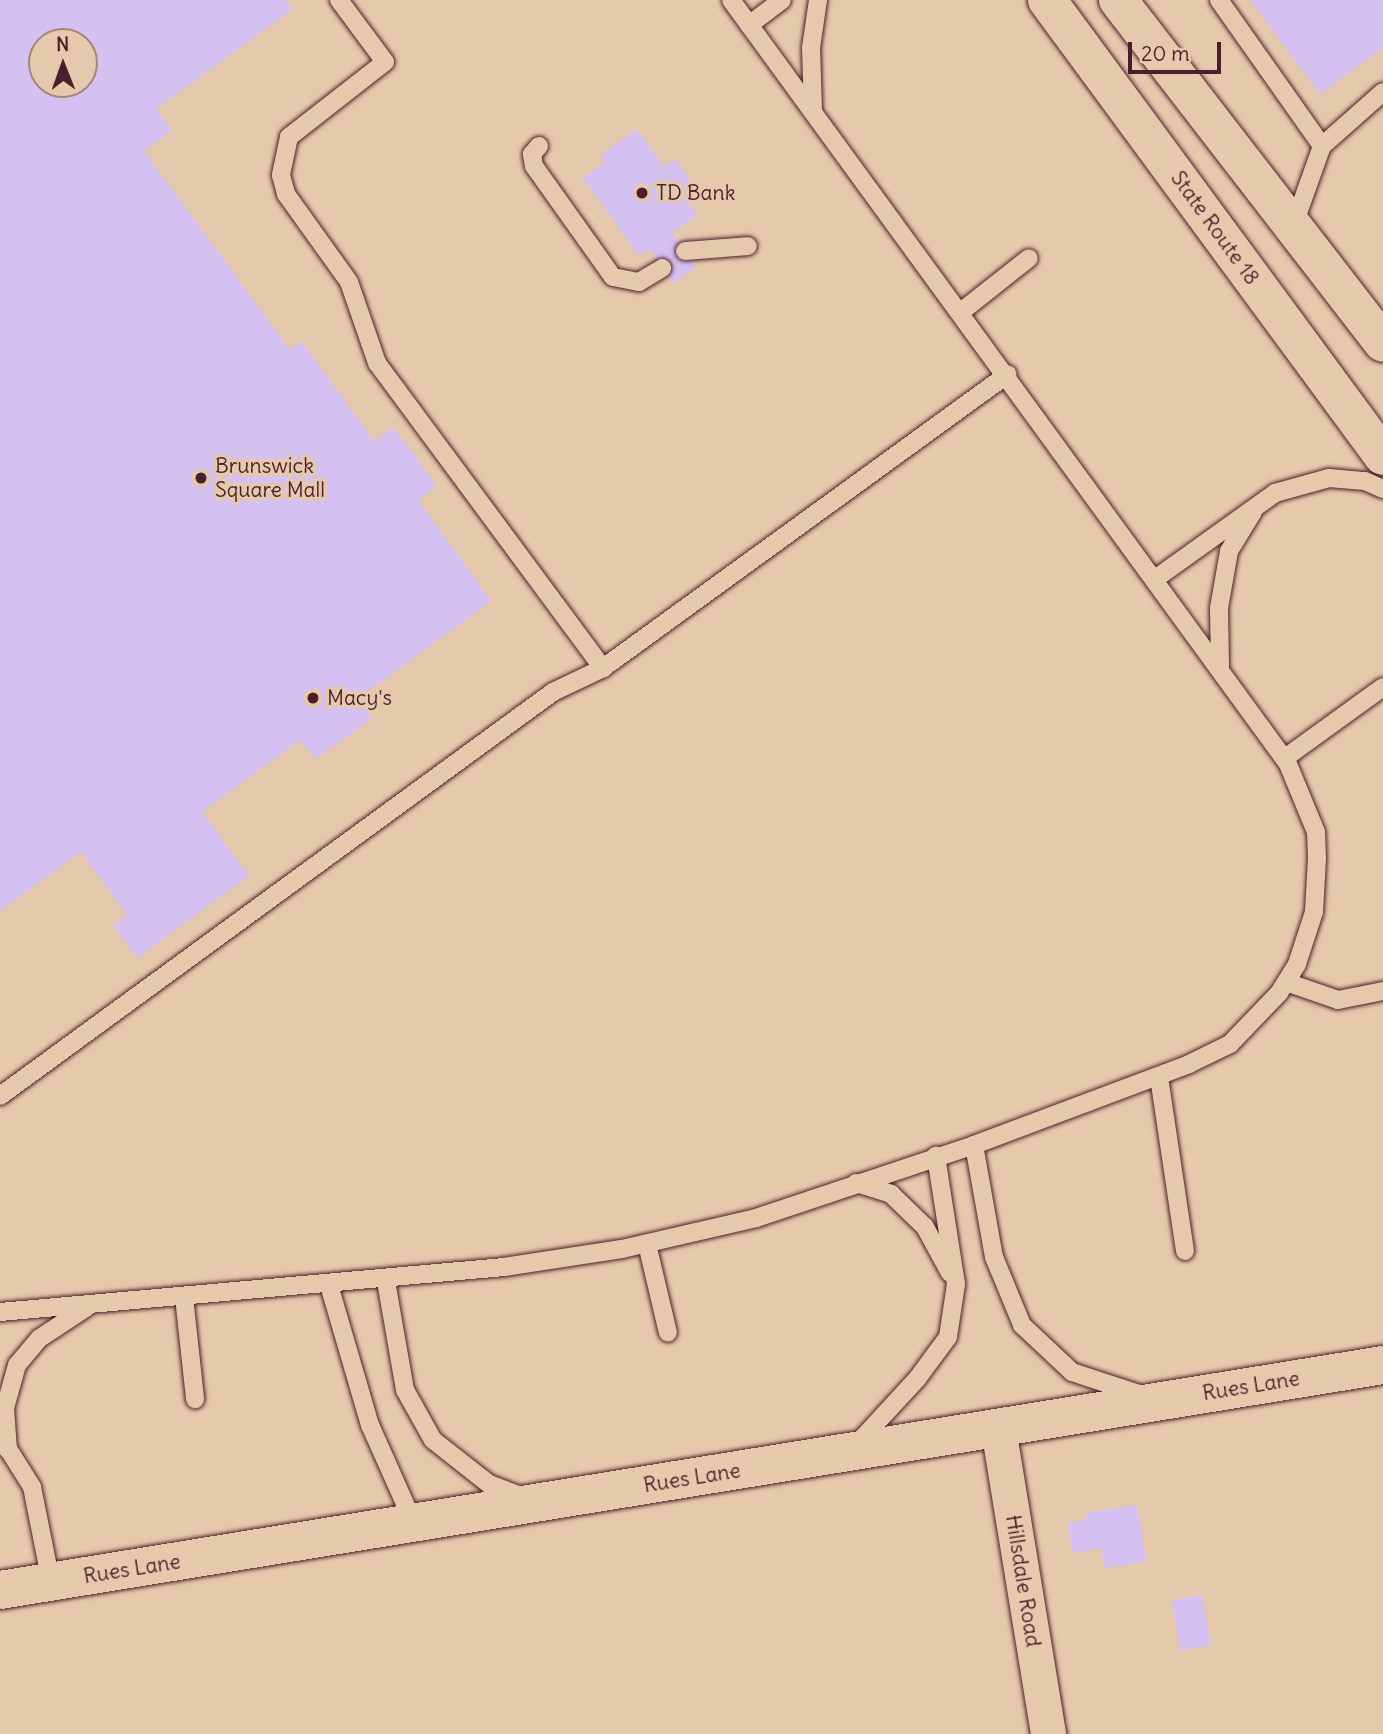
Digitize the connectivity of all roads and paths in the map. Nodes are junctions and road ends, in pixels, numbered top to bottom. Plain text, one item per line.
1 (339, 0) edge
2 (731, 0) edge
3 (782, 0) edge
4 (818, 0) edge
5 (1047, 0) edge
6 (1118, 0) edge
7 (1219, 0) edge
8 (749, 25) junction
9 (1383, 92) edge
10 (813, 110) junction
11 (539, 146) dead end
12 (1322, 146) junction
13 (1293, 227) junction
14 (748, 246) dead end
15 (685, 251) dead end
16 (1029, 258) dead end
17 (662, 268) dead end
18 (962, 311) junction
19 (1383, 344) edge
20 (1008, 374) junction
21 (1383, 456) edge
22 (1383, 489) edge
23 (1258, 505) junction
24 (1155, 579) junction
25 (1220, 666) junction
26 (603, 668) junction
27 (1383, 687) edge
28 (1285, 758) junction
29 (1286, 982) junction
30 (1383, 991) edge
31 (1158, 1077) junction
32 (0, 1096) edge
33 (974, 1144) junction
34 (936, 1156) junction
35 (856, 1183) junction
36 (647, 1244) junction
37 (1185, 1251) dead end
38 (386, 1281) junction
39 (956, 1284) junction
40 (329, 1286) junction
41 (184, 1297) junction
42 (90, 1305) junction
43 (0, 1312) edge
44 (668, 1333) dead end
45 (1383, 1365) edge
46 (195, 1399) dead end
47 (1162, 1401) junction
48 (998, 1428) junction
49 (4, 1443) edge
50 (850, 1452) junction
51 (538, 1503) junction
52 (414, 1524) junction
53 (51, 1582) junction
54 (0, 1590) edge
55 (1048, 1734) edge

1 - 26 lane
2 - 8 lane
3 - 8 lane
4 - 10 lane
5 - 21 main road, State Route 18
6 - 13 main road
7 - 12 lane
8 - 10 lane
9 - 12 lane
10 - 18 lane
11 - 17 lane
12 - 13 lane
13 - 19 main road
14 - 15 lane
16 - 18 lane
18 - 20 lane
20 - 24 lane
20 - 26 lane
22 - 23 lane
23 - 24 lane
23 - 25 lane
24 - 25 lane
25 - 28 lane
26 - 32 lane
27 - 28 lane
28 - 29 lane
29 - 30 lane
29 - 31 lane
31 - 33 lane
31 - 37 lane
33 - 34 lane
33 - 47 lane
34 - 35 lane
34 - 39 lane
35 - 36 lane
35 - 39 lane
36 - 38 lane
36 - 44 lane
38 - 40 lane
38 - 51 lane
39 - 50 lane
40 - 41 lane
40 - 52 lane
41 - 42 lane
41 - 46 lane
42 - 43 lane
42 - 49 lane
45 - 47 main road, Rues Lane
47 - 48 main road, Rues Lane
48 - 50 main road, Rues Lane
48 - 55 street, Hillsdale Road
49 - 53 lane
50 - 51 main road, Rues Lane
51 - 52 main road, Rues Lane
52 - 53 main road, Rues Lane
53 - 54 main road, Rues Lane

